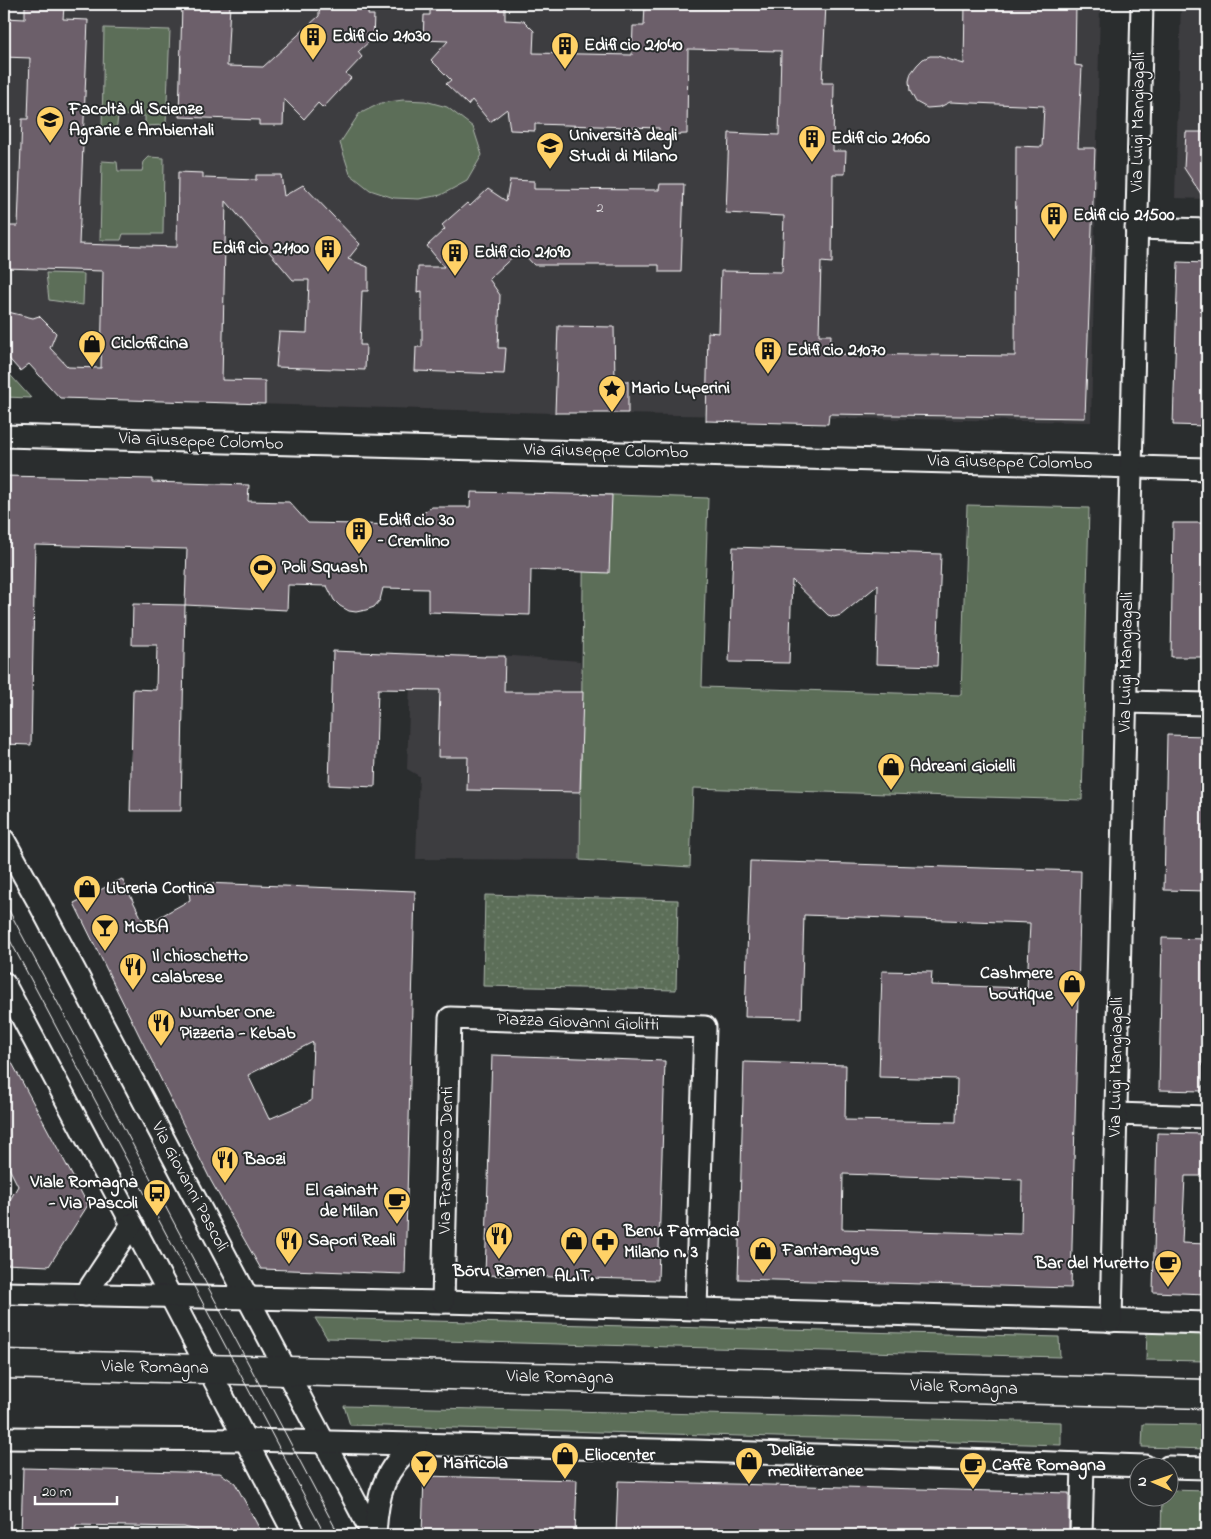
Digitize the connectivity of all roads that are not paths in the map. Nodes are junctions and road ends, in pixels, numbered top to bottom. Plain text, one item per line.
1 (1142, 4) edge
2 (1136, 228) junction
3 (1207, 230) edge
4 (4, 436) edge
5 (1131, 466) junction
6 (1207, 469) edge
7 (1126, 702) junction
8 (1207, 704) edge
9 (4, 840) edge
10 (4, 983) edge
11 (450, 1018) joint
12 (1116, 1114) junction
13 (1207, 1117) edge
14 (132, 1224) junction
15 (4, 1293) edge
16 (85, 1295) junction
17 (171, 1297) junction
18 (247, 1298) junction
19 (443, 1302) junction
20 (696, 1309) junction
21 (1112, 1321) junction
22 (1207, 1323) edge
23 (4, 1364) edge
24 (209, 1369) junction
25 (286, 1371) junction
26 (1207, 1394) edge
27 (4, 1438) edge
28 (245, 1440) junction
29 (323, 1442) junction
30 (416, 1444) junction
31 (1083, 1465) junction
32 (1128, 1466) edge
33 (1178, 1467) edge
34 (1207, 1468) edge
35 (295, 1535) edge
36 (374, 1535) edge
37 (1081, 1535) edge

1 - 2 street, Via Luigi Mangiagalli
2 - 3 street
2 - 5 street, Via Luigi Mangiagalli
4 - 5 street, Via Giuseppe Colombo
5 - 6 street, Via Giuseppe Colombo
5 - 7 street, Via Luigi Mangiagalli
7 - 8 street
7 - 12 street, Via Luigi Mangiagalli
9 - 18 street, Via Giovanni Pascoli
10 - 14 street
11 - 19 street, Via Francesco Denti
11 - 20 street, Piazza Giovanni Giolitti
12 - 13 street
12 - 21 street, Via Luigi Mangiagalli
14 - 16 street
14 - 17 street
15 - 16 street
16 - 17 street
17 - 18 street
17 - 24 street
18 - 19 street
18 - 25 street, Via Giovanni Pascoli
19 - 20 street
20 - 21 street
21 - 22 street
23 - 24 main road, Viale Romagna
24 - 25 main road, Viale Romagna
24 - 28 street
25 - 26 main road, Viale Romagna
25 - 29 street, Via Giovanni Pascoli
27 - 28 street
28 - 29 street
28 - 35 street
29 - 30 street
29 - 36 street, Via Giovanni Pascoli
30 - 31 street
30 - 36 street, Via Giovanni Pascoli
31 - 32 street
31 - 37 street
33 - 34 street

